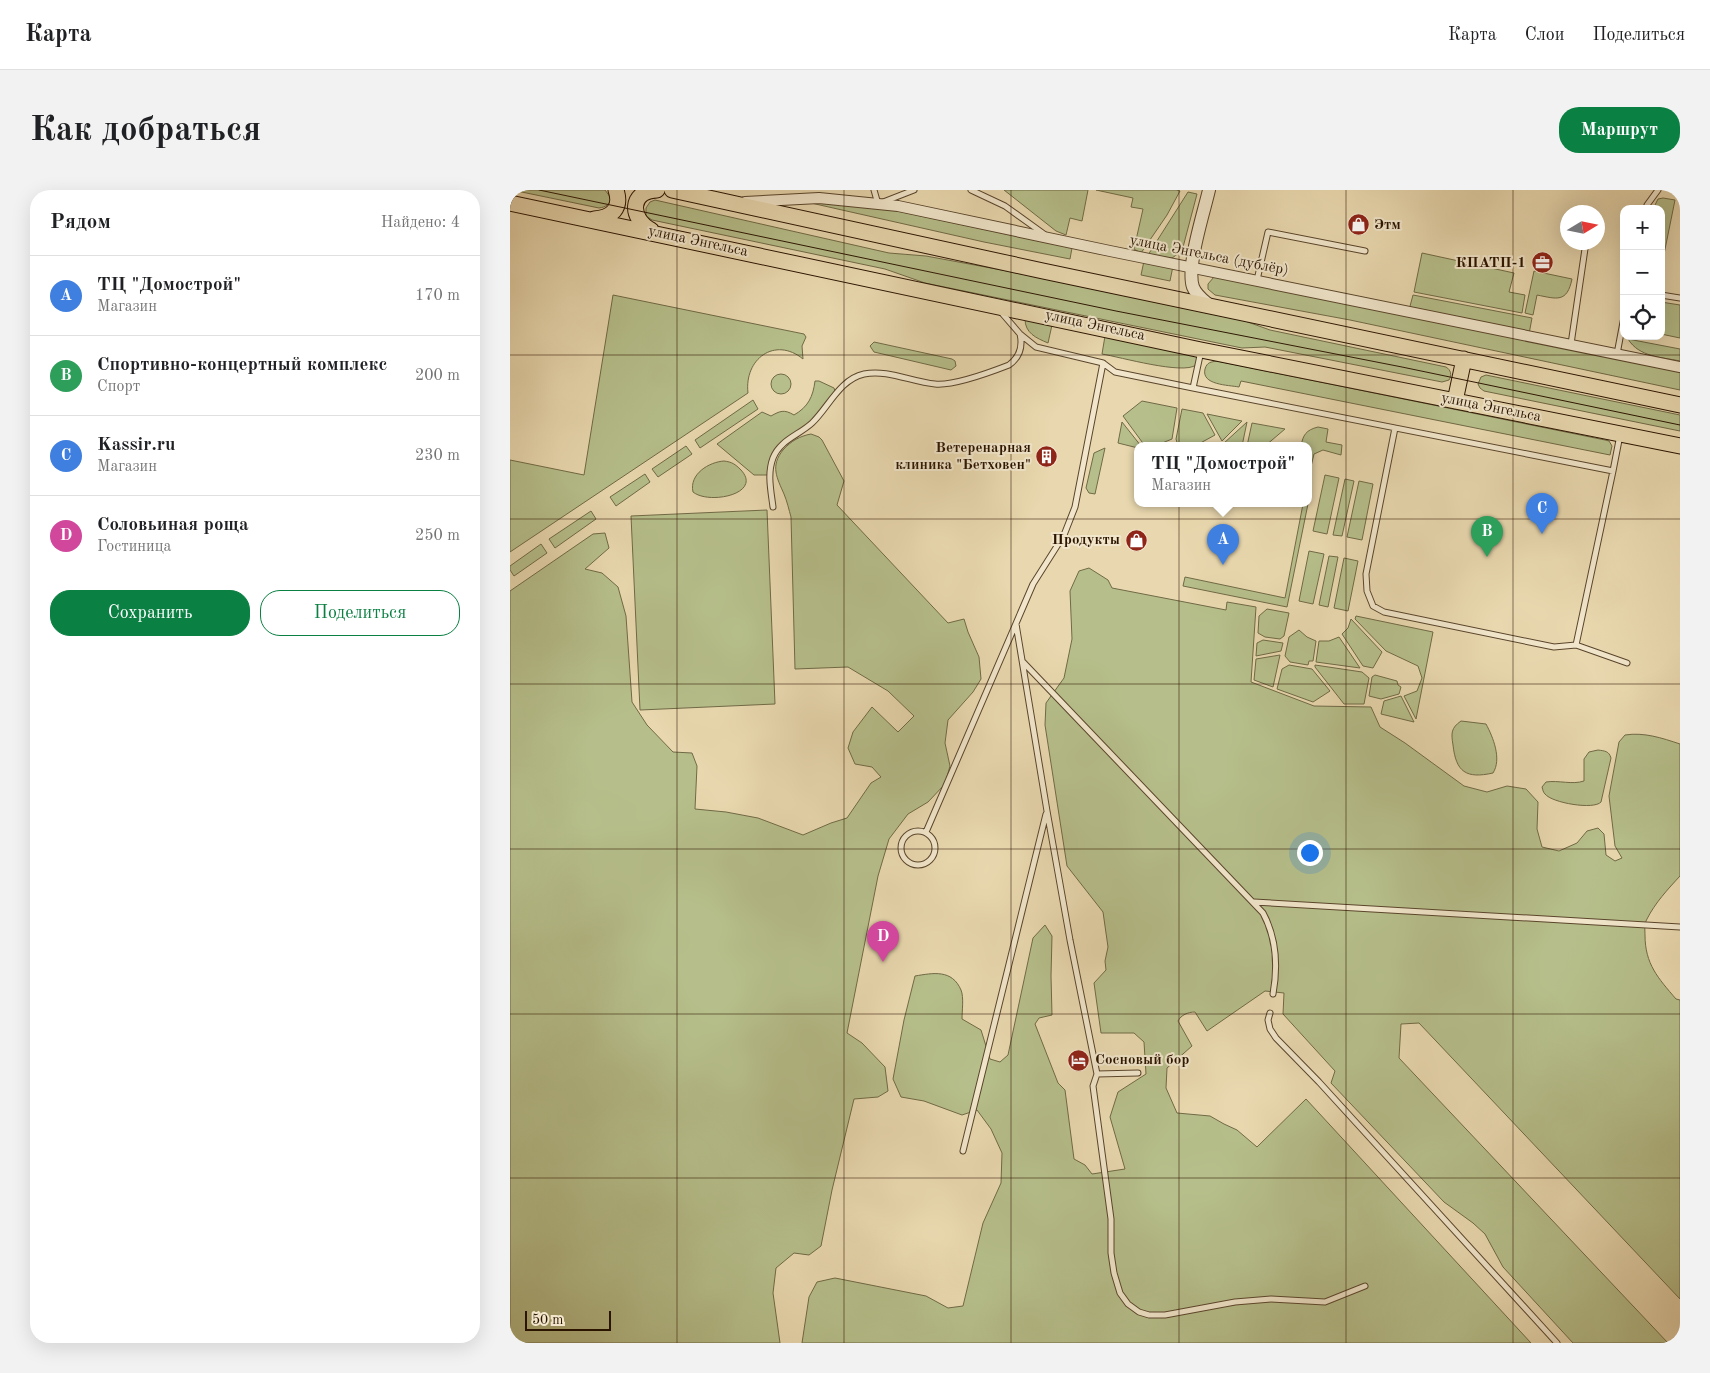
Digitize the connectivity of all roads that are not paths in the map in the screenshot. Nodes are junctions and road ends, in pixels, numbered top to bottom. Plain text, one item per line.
1 (616, 190) edge
2 (657, 190) edge
3 (663, 190) edge
4 (874, 190) edge
5 (914, 190) edge
6 (971, 190) edge
7 (1209, 190) edge
8 (1658, 190) edge
9 (676, 191) edge
10 (729, 202) junction
11 (510, 203) edge
12 (878, 204) junction
13 (1647, 205) edge
14 (580, 218) junction
15 (670, 236) junction
16 (1051, 239) junction
17 (1365, 250) dead end
18 (1585, 250) edge
19 (1191, 267) junction
20 (1256, 280) junction
21 (1665, 296) edge
22 (1680, 298) edge
23 (993, 305) junction
24 (1208, 305) junction
25 (1020, 334) junction
26 (1620, 338) edge
27 (1571, 344) junction
28 (1201, 350) junction
29 (1617, 354) junction
30 (1464, 359) junction
31 (1103, 363) junction
32 (1680, 367) edge
33 (1193, 388) junction
34 (1455, 401) junction
35 (1680, 405) edge
36 (1395, 428) junction
37 (1620, 434) junction
38 (1680, 446) edge
39 (1613, 470) junction
40 (772, 507) dead end
41 (1016, 624) junction
42 (1576, 645) junction
43 (1023, 662) junction
44 (1627, 663) dead end
45 (1047, 811) junction
46 (926, 832) junction
47 (1254, 902) junction
48 (1680, 927) edge
49 (1273, 994) dead end
50 (1270, 1013) dead end
51 (1138, 1072) dead end
52 (1098, 1074) junction
53 (963, 1151) dead end
54 (1365, 1286) dead end
55 (1557, 1343) edge

1 - 14 main road
2 - 15 main road
3 - 9 main road
4 - 12 lane
5 - 12 lane
6 - 16 lane
7 - 19 street
8 - 13 lane
9 - 10 main road
10 - 12 street, улица Энгельса (дублёр)
10 - 24 main road
11 - 14 main road, улица Энгельса
12 - 16 street, улица Энгельса (дублёр)
14 - 15 main road, улица Энгельса
15 - 23 main road, улица Энгельса
16 - 19 street, улица Энгельса (дублёр)
17 - 20 lane
18 - 27 lane
19 - 20 street, улица Энгельса (дублёр)
19 - 24 street
20 - 27 street, улица Энгельса (дублёр)
21 - 22 lane
23 - 25 lane
23 - 28 main road, улица Энгельса
24 - 30 main road
25 - 31 lane
25 - 40 lane
26 - 29 lane
27 - 29 street, улица Энгельса (дублёр)
28 - 33 lane
28 - 34 main road, улица Энгельса
29 - 32 street, улица Энгельса (дублёр)
30 - 34 main road
30 - 35 main road
31 - 33 lane
31 - 41 lane
33 - 36 lane
34 - 37 main road, улица Энгельса
36 - 39 lane
36 - 42 lane
37 - 38 main road, улица Энгельса
37 - 39 lane
39 - 42 lane
41 - 43 lane
41 - 46 lane
42 - 44 lane
43 - 45 lane
43 - 47 lane
45 - 52 lane
45 - 53 lane
46 - 46 lane
47 - 48 lane
47 - 49 lane
50 - 55 lane
51 - 52 lane
52 - 54 lane

